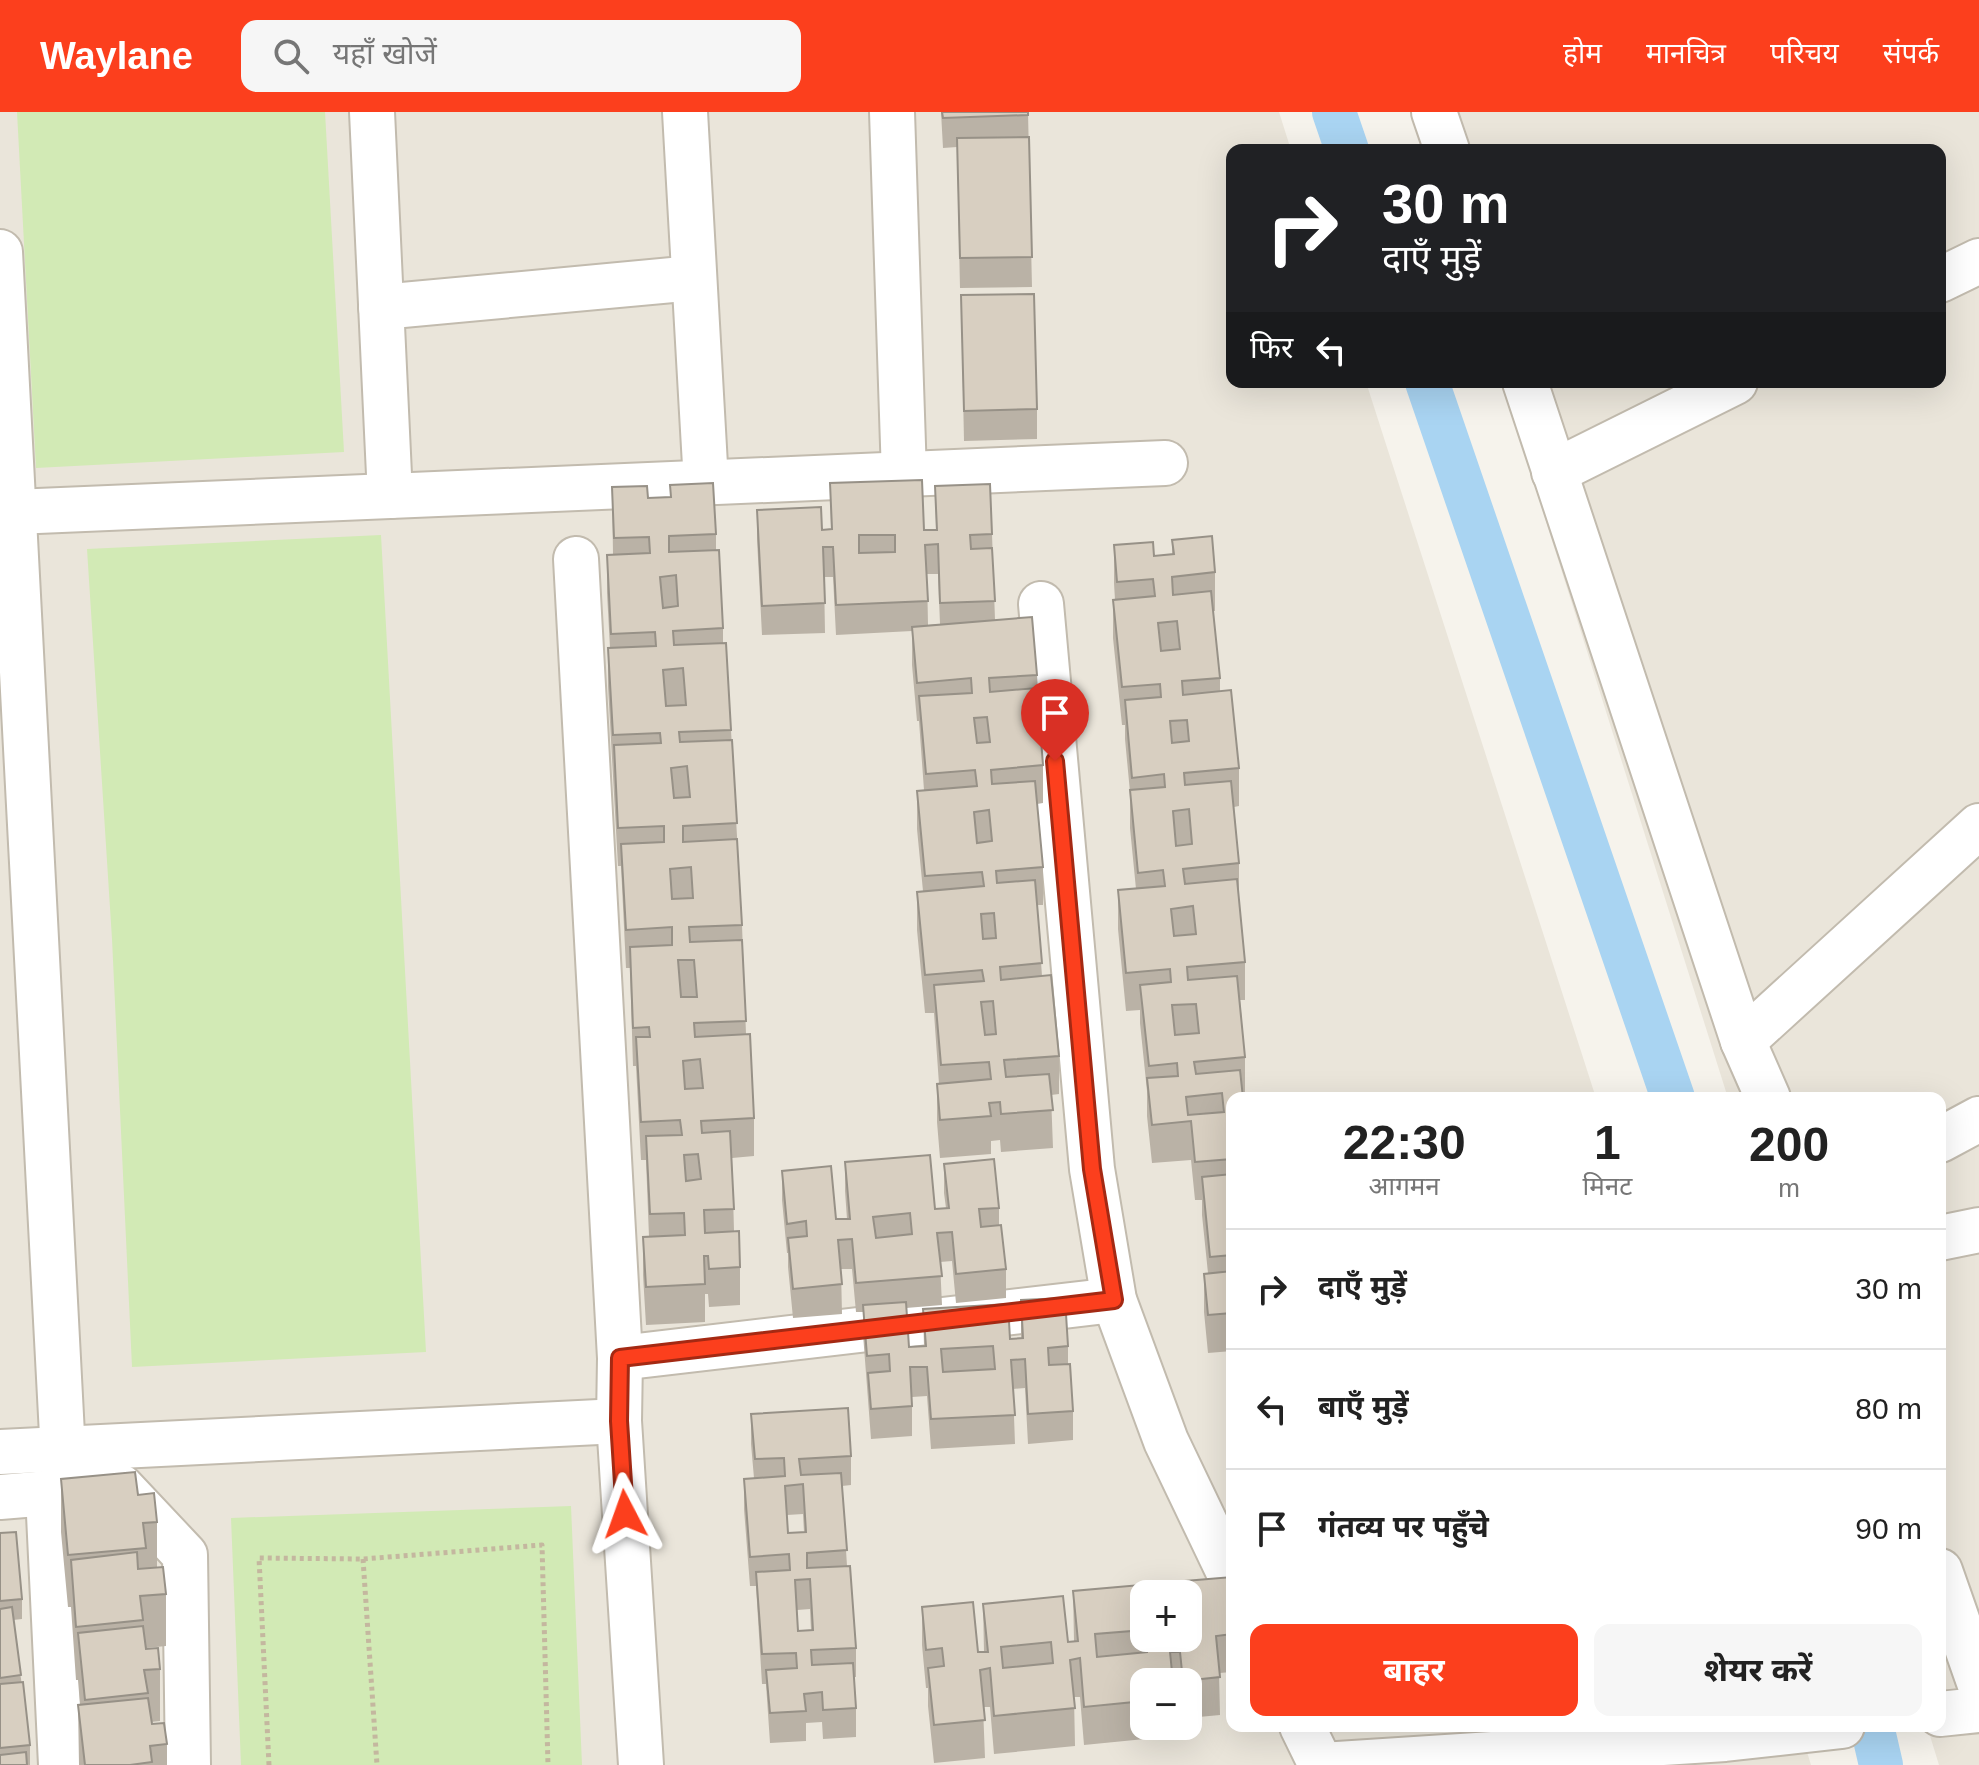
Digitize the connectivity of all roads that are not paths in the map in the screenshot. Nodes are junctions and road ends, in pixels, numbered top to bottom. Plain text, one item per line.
1 (372, 112) edge
2 (685, 112) edge
3 (892, 112) edge
4 (1434, 112) edge
5 (1445, 144) edge
6 (0, 252) edge
7 (1979, 261) edge
8 (1946, 277) edge
9 (694, 278) junction
10 (381, 307) junction
11 (1527, 388) edge
12 (1723, 388) edge
13 (1165, 463) dead end
14 (1554, 472) junction
15 (904, 475) junction
16 (706, 483) junction
17 (390, 496) junction
18 (14, 512) junction
19 (576, 559) dead end
20 (1041, 604) dead end
21 (1979, 826) edge
22 (1743, 1041) junction
23 (1765, 1092) edge
24 (1979, 1119) edge
25 (1946, 1137) edge
26 (1979, 1230) edge
27 (1946, 1237) edge
28 (1114, 1300) junction
29 (620, 1358) junction
30 (619, 1421) junction
31 (64, 1449) junction
32 (0, 1452) edge
33 (56, 1493) junction
34 (0, 1497) edge
35 (1226, 1566) edge
36 (1946, 1588) edge
37 (1979, 1682) edge
38 (1305, 1732) edge
39 (1795, 1732) edge
40 (1472, 1760) edge
41 (61, 1765) edge
42 (188, 1765) edge
43 (641, 1765) edge
44 (1322, 1765) edge

1 - 10 street
2 - 9 street
3 - 15 street
4 - 5 street
6 - 18 street
7 - 8 street
9 - 10 street
9 - 16 street
10 - 17 street
11 - 14 street
12 - 14 street
13 - 15 street
14 - 22 street
15 - 16 street
16 - 17 street
17 - 18 street
18 - 31 street
19 - 29 street
20 - 28 street
21 - 22 street
22 - 23 street
24 - 25 street
26 - 27 street
28 - 29 street
28 - 35 street
29 - 30 street
30 - 31 street
30 - 43 street
31 - 32 street
31 - 33 street
33 - 34 street
33 - 41 street
33 - 42 street
36 - 37 street
38 - 44 street
39 - 40 street
40 - 44 street

